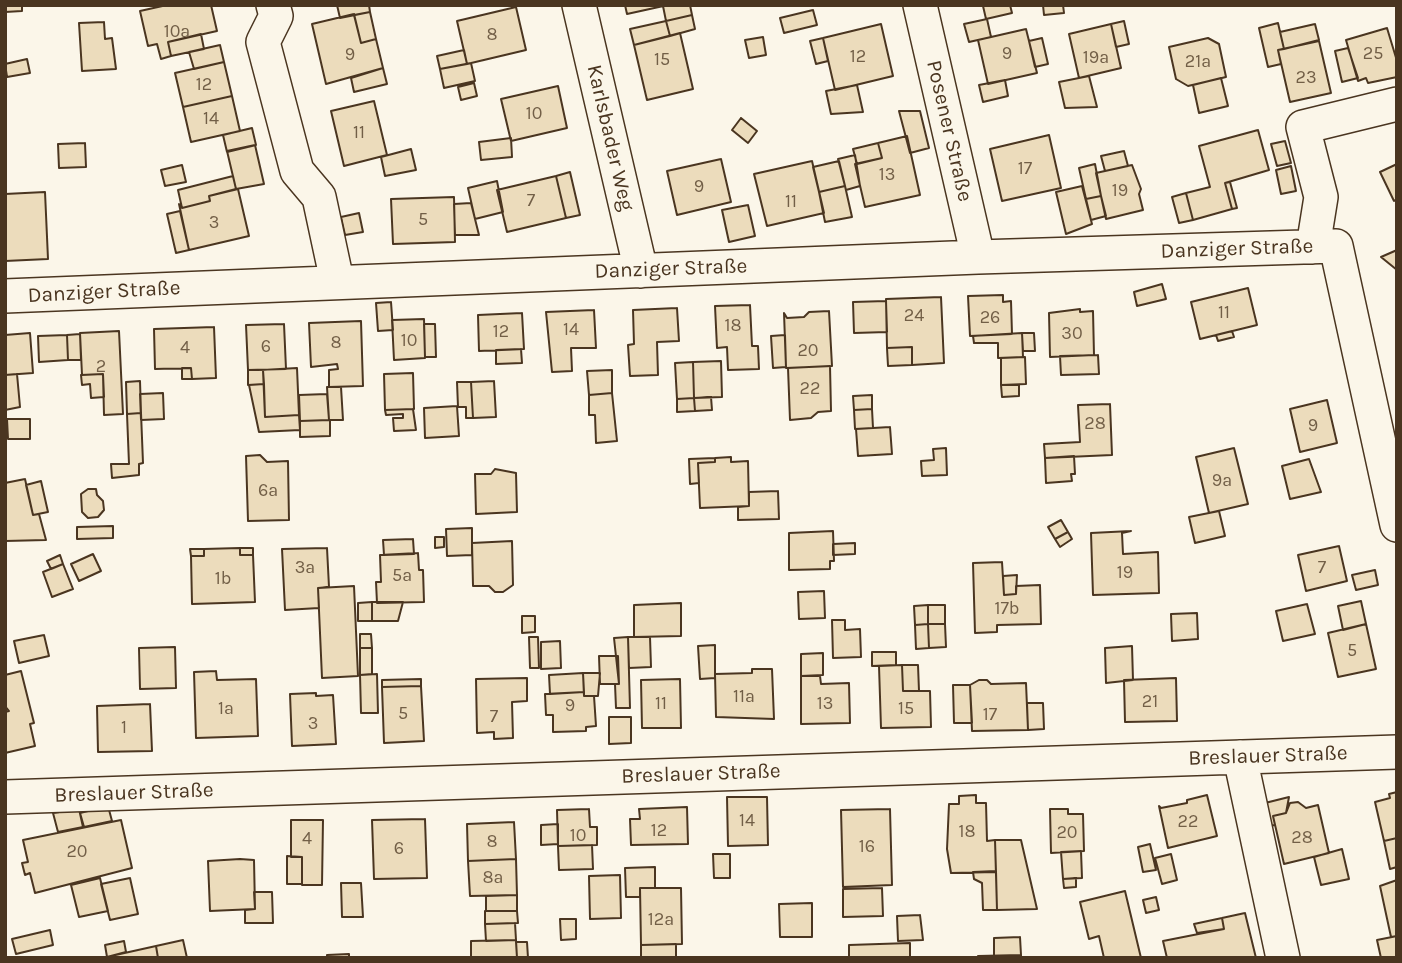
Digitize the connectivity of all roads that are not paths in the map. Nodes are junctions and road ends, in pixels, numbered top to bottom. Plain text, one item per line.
1 (273, 5) edge
2 (579, 5) edge
3 (920, 5) edge
4 (1397, 104) edge
5 (1325, 247) junction
6 (978, 257) junction
7 (641, 271) junction
8 (337, 281) junction
9 (5, 296) edge
10 (1397, 525) edge
11 (1397, 752) edge
12 (1240, 757) junction
13 (5, 797) edge
14 (1283, 958) edge

1 - 8 street
2 - 7 street, Karlsbader Weg
3 - 6 street, Posener Straße
4 - 5 street
5 - 6 street, Danziger Straße
5 - 10 street
6 - 7 street, Danziger Straße
7 - 8 street, Danziger Straße
8 - 9 street, Danziger Straße
11 - 12 street, Breslauer Straße
12 - 13 street, Breslauer Straße
12 - 14 street

